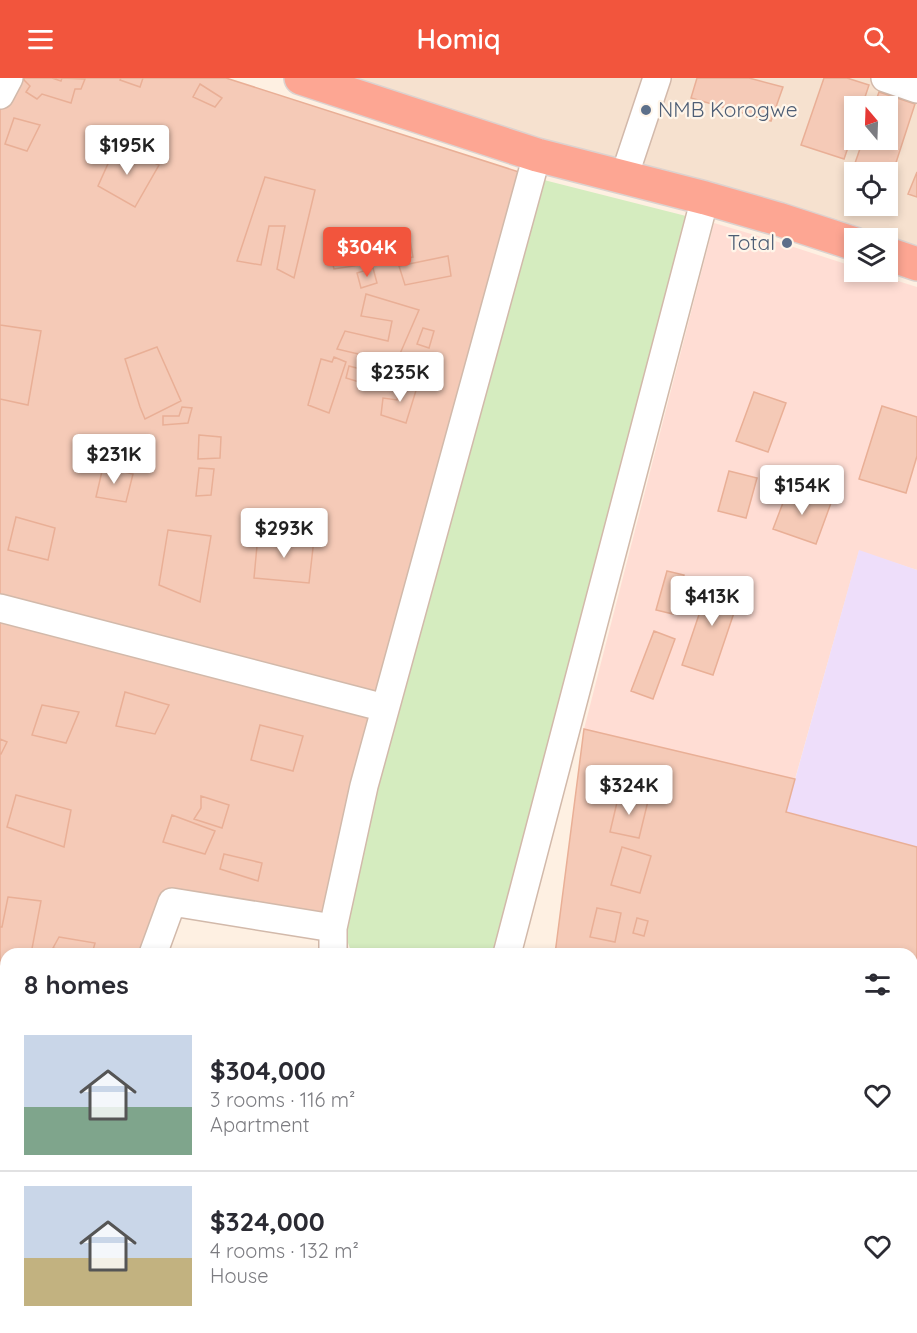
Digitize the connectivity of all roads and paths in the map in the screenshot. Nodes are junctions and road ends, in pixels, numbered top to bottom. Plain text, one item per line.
1 (9, 78) edge
2 (301, 78) edge
3 (657, 78) edge
4 (885, 78) edge
5 (342, 84) edge
6 (917, 89) edge
7 (0, 95) edge
8 (537, 155) junction
9 (624, 177) junction
10 (705, 198) junction
11 (844, 240) edge
12 (898, 257) edge
13 (917, 264) edge
14 (0, 608) edge
15 (385, 708) junction
16 (333, 941) edge
17 (155, 948) edge
18 (509, 948) edge

1 - 7 street
2 - 5 highway
3 - 9 street
4 - 6 street
5 - 8 highway
8 - 9 highway
8 - 15 street
9 - 10 highway
10 - 11 highway
10 - 18 street
12 - 13 highway
14 - 15 street
15 - 16 street
16 - 17 street

